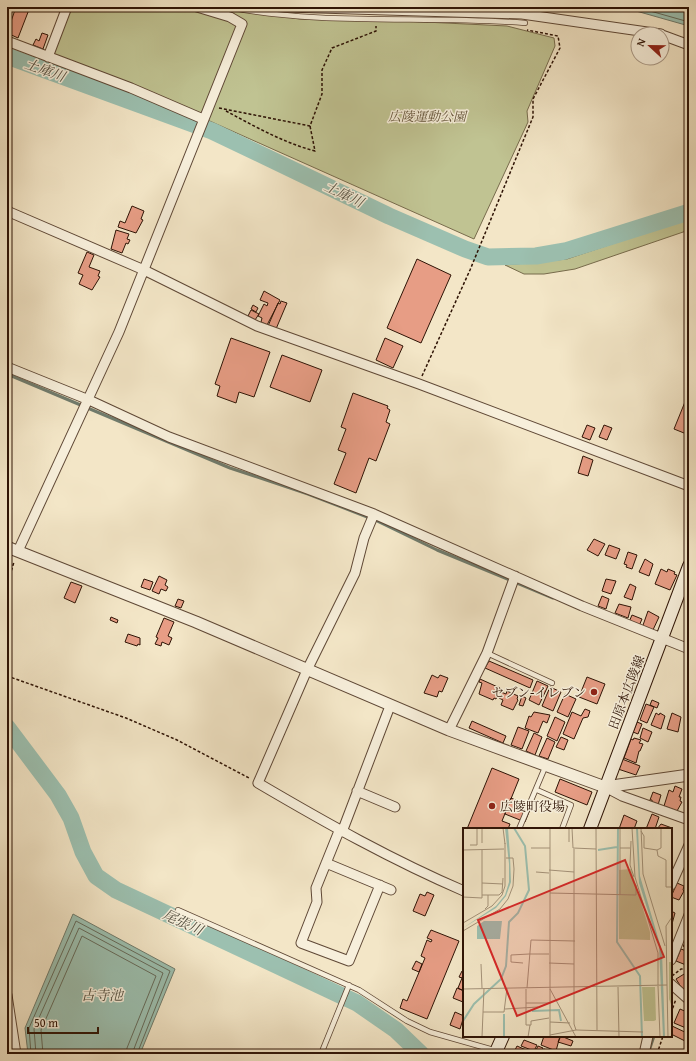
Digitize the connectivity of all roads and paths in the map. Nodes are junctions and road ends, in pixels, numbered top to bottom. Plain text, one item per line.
1 (67, 7) edge
2 (197, 7) edge
3 (228, 7) edge
4 (286, 7) edge
5 (525, 23) joint
6 (630, 30) edge
7 (376, 31) dead end
8 (670, 38) edge
9 (7, 41) edge
10 (689, 45) edge
11 (48, 57) junction
12 (209, 105) junction
13 (222, 109) junction
14 (203, 118) junction
15 (310, 126) junction
16 (7, 212) edge
17 (144, 270) junction
18 (7, 367) edge
19 (419, 384) junction
20 (89, 400) junction
21 (689, 486) edge
22 (372, 518) junction
23 (7, 547) edge
24 (18, 551) junction
25 (689, 566) edge
26 (514, 580) junction
27 (7, 585) edge
28 (662, 638) junction
29 (689, 649) edge
30 (487, 653) junction
31 (307, 670) junction
32 (7, 676) edge
33 (552, 683) dead end
34 (390, 706) junction
35 (449, 730) junction
36 (546, 765) junction
37 (689, 775) edge
38 (258, 783) junction
39 (605, 787) junction
40 (537, 790) junction
41 (358, 791) junction
42 (395, 807) dead end
43 (689, 820) edge
44 (519, 828) edge
45 (562, 828) edge
46 (590, 828) edge
47 (340, 832) junction
48 (689, 845) edge
49 (326, 863) junction
50 (672, 883) edge
51 (380, 885) junction
52 (391, 890) dead end
53 (463, 891) edge
54 (178, 910) dead end
55 (689, 915) edge
56 (672, 958) edge
57 (689, 969) edge
58 (672, 976) edge
59 (672, 985) edge
60 (348, 987) junction
61 (678, 992) junction
62 (7, 994) edge
63 (689, 1000) edge
64 (672, 1010) edge
65 (503, 1037) edge
66 (648, 1037) edge
67 (663, 1037) edge
68 (499, 1053) edge
69 (16, 1054) edge
70 (321, 1054) edge
71 (644, 1054) edge
72 (657, 1054) edge

1 - 11 street
2 - 12 street
3 - 5 lane
4 - 6 street
5 - 19 path
7 - 15 path
8 - 10 street
9 - 11 street
11 - 14 street
12 - 13 path
12 - 14 street
13 - 15 path
13 - 15 path
14 - 17 street
16 - 17 street
17 - 19 street
17 - 20 street
18 - 20 street
19 - 21 street
20 - 22 street
20 - 24 street
22 - 26 street
22 - 31 street
23 - 24 street
24 - 27 path
24 - 31 street
25 - 28 main road, 田原本広陵線
26 - 28 street
26 - 30 street
28 - 29 street
28 - 39 main road, 田原本広陵線
30 - 33 lane
30 - 35 street
31 - 34 street
31 - 38 street
32 - 38 path
34 - 35 street
34 - 41 street
35 - 36 street
36 - 39 street
36 - 40 lane
37 - 39 street
38 - 47 street
39 - 43 street
39 - 46 main road, 田原本広陵線
40 - 44 lane
40 - 45 lane
41 - 42 street
41 - 47 street
47 - 49 street
47 - 53 street
48 - 50 street
49 - 51 street
49 - 51 street
51 - 52 street
54 - 60 lane
55 - 56 street
57 - 58 path
59 - 61 street
60 - 68 lane
60 - 70 lane
61 - 63 street
61 - 64 path
62 - 69 street
65 - 68 main road
66 - 71 street
67 - 72 path

